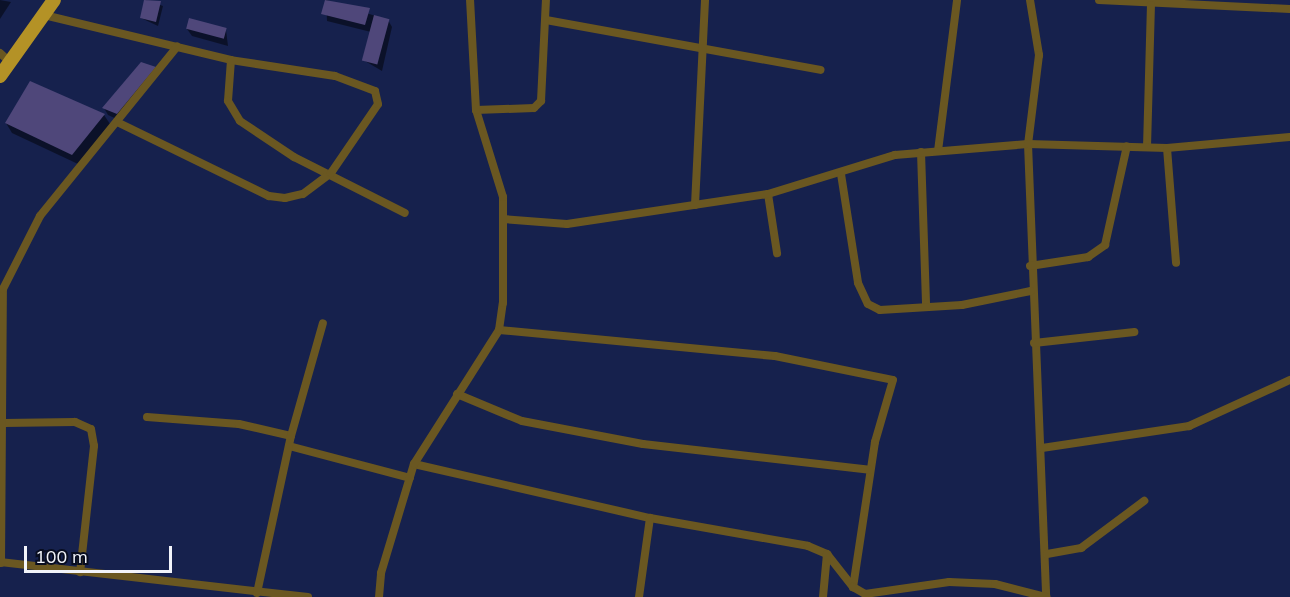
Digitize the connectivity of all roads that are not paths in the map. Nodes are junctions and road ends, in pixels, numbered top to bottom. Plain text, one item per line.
1 (54, 0) edge
2 (470, 0) edge
3 (546, 0) edge
4 (705, 0) edge
5 (957, 0) edge
6 (1030, 0) edge
7 (1099, 0) edge
8 (1151, 5) junction
9 (1290, 9) edge
10 (44, 15) junction
11 (546, 20) junction
12 (177, 47) junction
13 (706, 51) junction
14 (5, 57) edge
15 (231, 60) junction
16 (820, 70) dead end
17 (0, 76) edge
18 (476, 110) junction
19 (117, 122) junction
20 (1290, 137) edge
21 (1028, 144) junction
22 (1126, 146) junction
23 (1147, 147) junction
24 (1167, 148) junction
25 (938, 151) junction
26 (921, 152) junction
27 (331, 173) junction
28 (841, 174) junction
29 (768, 194) junction
30 (695, 205) junction
31 (405, 213) dead end
32 (503, 219) junction
33 (777, 253) dead end
34 (1176, 263) dead end
35 (1030, 266) junction
36 (1031, 291) junction
37 (926, 306) junction
38 (323, 324) dead end
39 (499, 330) junction
40 (1134, 332) dead end
41 (1034, 343) junction
42 (1290, 380) edge
43 (457, 394) junction
44 (147, 417) dead end
45 (4, 423) junction
46 (290, 441) junction
47 (1042, 448) junction
48 (414, 464) junction
49 (870, 470) junction
50 (410, 478) junction
51 (2, 492) edge
52 (1144, 501) dead end
53 (650, 518) junction
54 (827, 554) junction
55 (1047, 554) junction
56 (0, 562) edge
57 (80, 572) junction
58 (853, 587) junction
59 (257, 593) junction
60 (308, 597) edge
61 (380, 597) edge
62 (639, 597) edge
63 (823, 597) edge
64 (1046, 597) edge

1 - 10 highway
2 - 18 street
3 - 11 street
4 - 13 street
5 - 25 street
6 - 21 street
7 - 8 street
8 - 9 street
8 - 23 street
10 - 12 street
10 - 14 highway
11 - 13 street
11 - 18 street
12 - 15 street
12 - 19 street
13 - 16 street
13 - 30 street
14 - 17 highway
15 - 27 street
15 - 27 street
18 - 32 street
19 - 27 street
19 - 45 street
20 - 24 street
21 - 22 street
21 - 25 street
21 - 35 street
22 - 23 street
22 - 35 street
23 - 24 street
24 - 34 street
25 - 26 street
26 - 28 street
26 - 37 street
27 - 31 street
28 - 29 street
28 - 37 street
29 - 30 street
29 - 33 street
30 - 32 street
32 - 39 street
35 - 36 street
36 - 37 street
36 - 41 street
38 - 46 street
39 - 43 street
39 - 49 street
40 - 41 street
41 - 47 street
42 - 47 street
43 - 48 street
43 - 49 street
44 - 46 street
45 - 51 street
45 - 57 street
46 - 50 street
46 - 59 street
47 - 55 street
48 - 50 street
48 - 53 street
49 - 58 street
50 - 61 street
51 - 56 street
52 - 55 street
53 - 54 street
53 - 62 street
54 - 58 street
54 - 63 street
55 - 64 street
56 - 57 street
57 - 59 street
58 - 64 street
59 - 60 street

